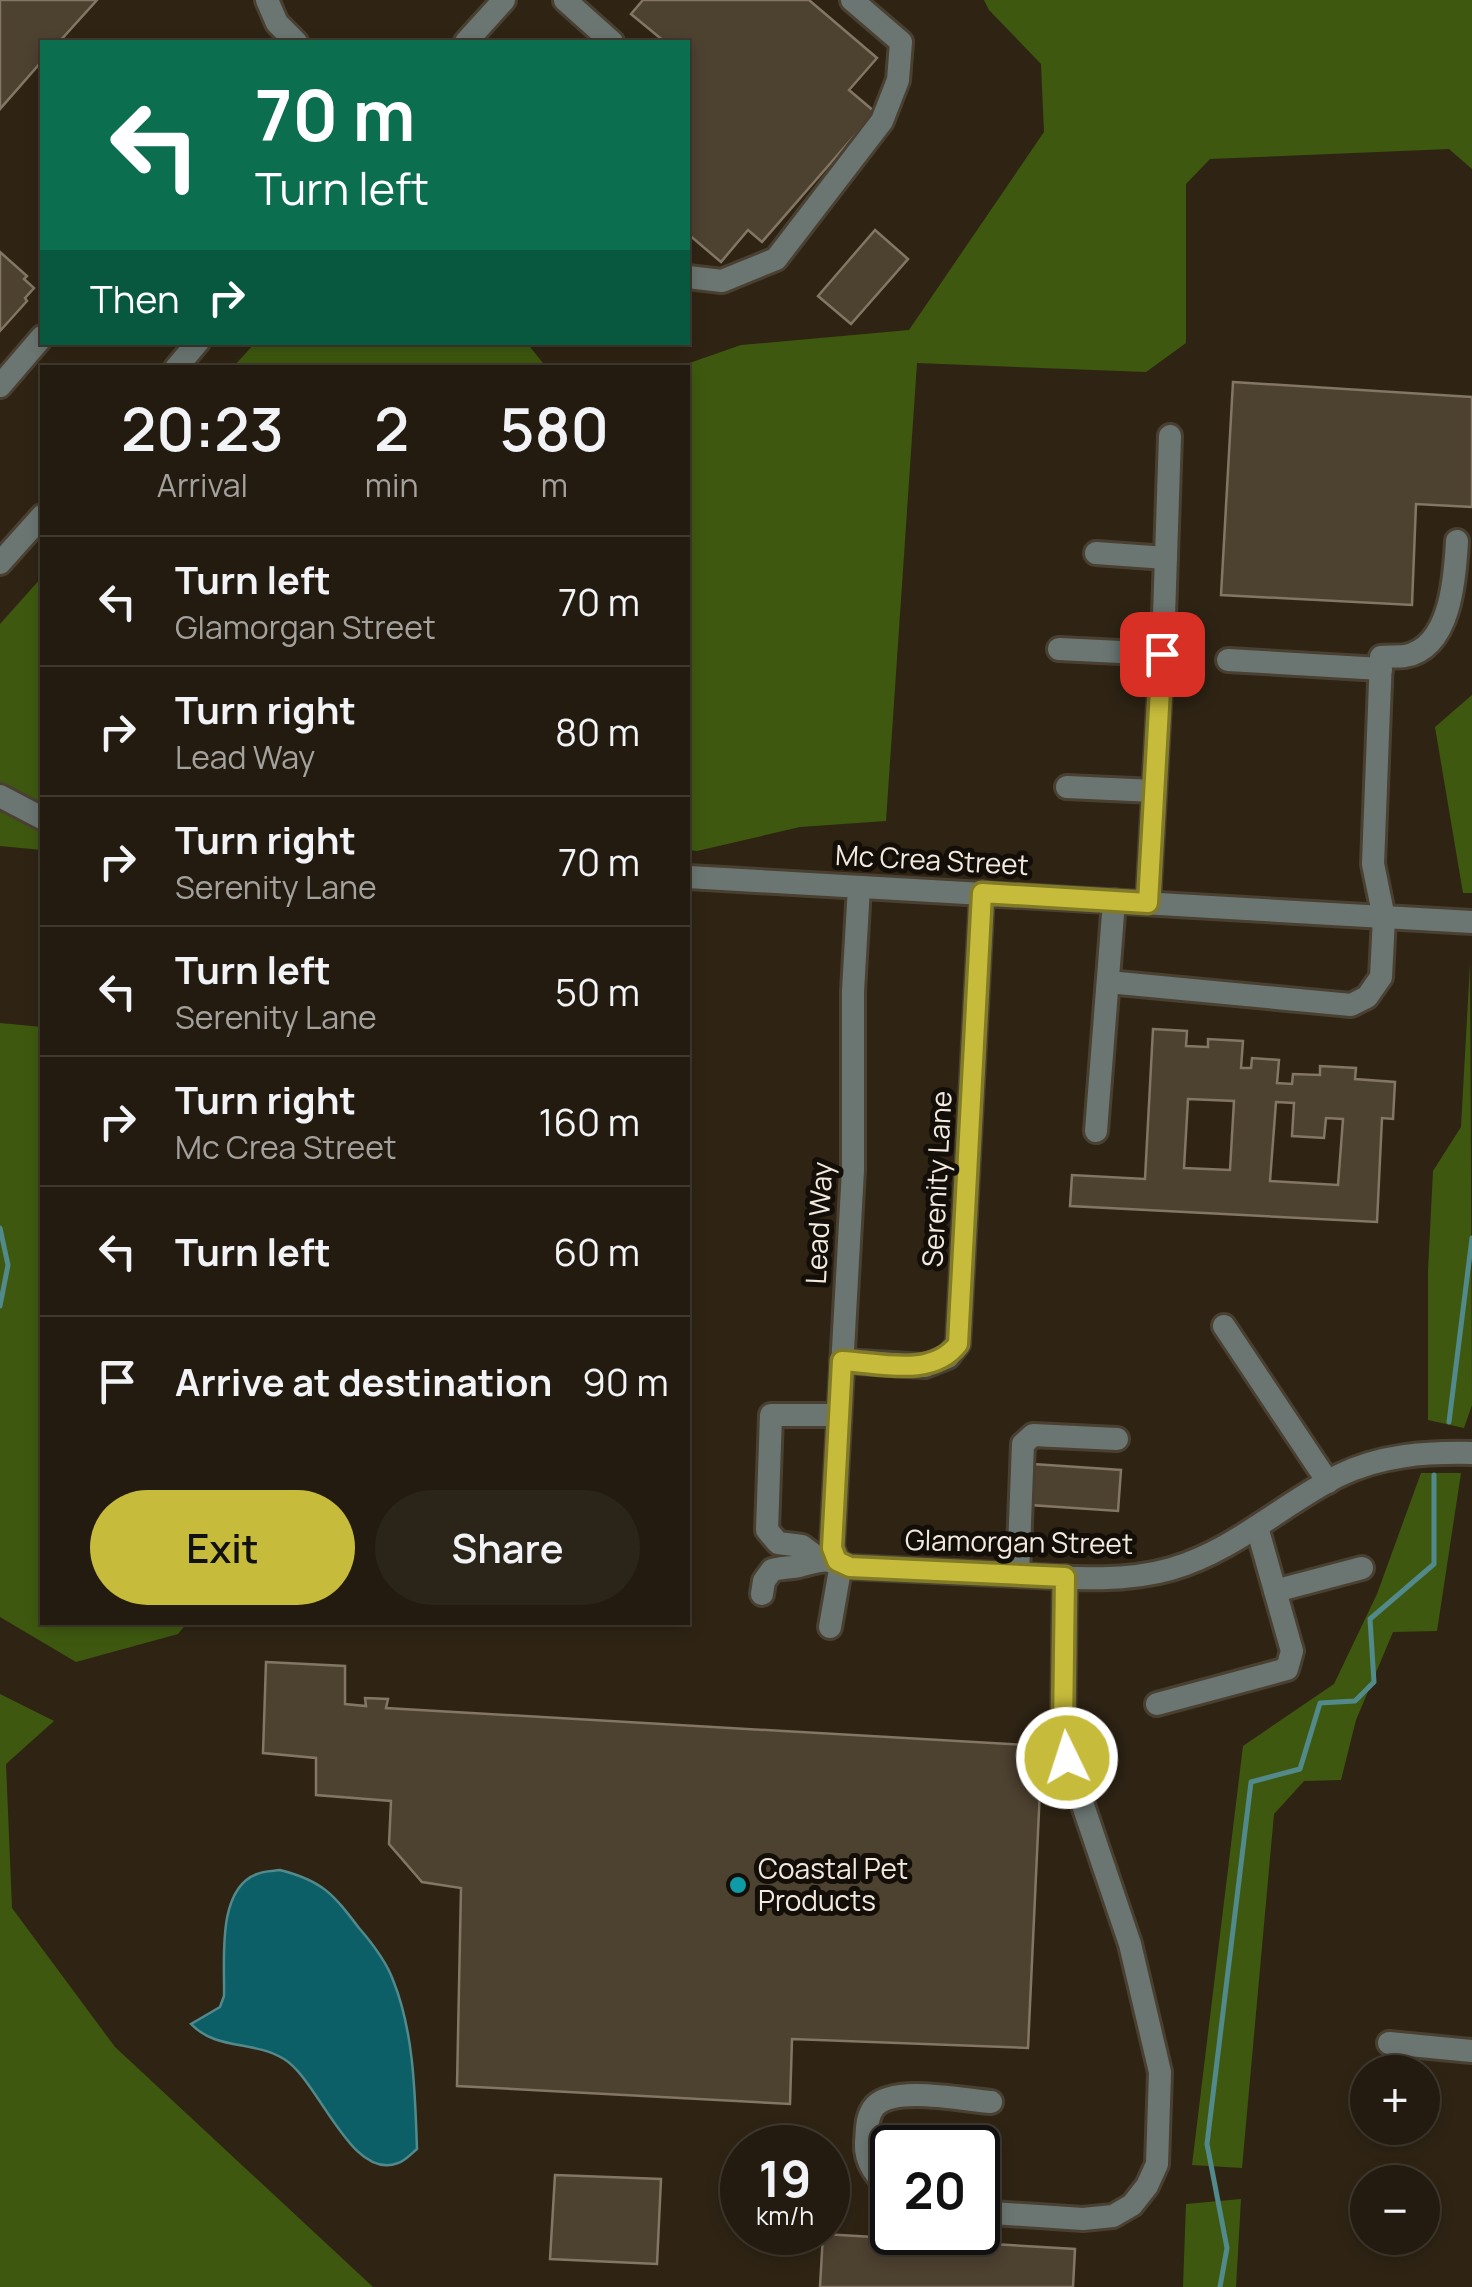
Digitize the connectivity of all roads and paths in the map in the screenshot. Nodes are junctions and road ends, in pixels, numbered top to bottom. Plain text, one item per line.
1 (267, 0) edge
2 (504, 0) edge
3 (852, 0) edge
4 (582, 5) edge
5 (294, 40) edge
6 (468, 40) edge
7 (610, 40) edge
8 (690, 277) edge
9 (40, 339) edge
10 (195, 345) edge
11 (179, 365) edge
12 (0, 386) edge
13 (1170, 436) dead end
14 (40, 518) edge
15 (1457, 541) dead end
16 (1096, 553) dead end
17 (1166, 558) junction
18 (0, 563) edge
19 (1060, 649) dead end
20 (1162, 654) junction
21 (1228, 660) dead end
22 (1381, 670) junction
23 (1067, 787) dead end
24 (1154, 791) junction
25 (0, 796) edge
26 (40, 817) edge
27 (690, 877) edge
28 (859, 886) junction
29 (982, 893) junction
30 (1114, 901) junction
31 (1148, 903) junction
32 (1384, 918) junction
33 (1472, 922) edge
34 (1108, 982) junction
35 (1096, 1131) dead end
36 (1224, 1326) dead end
37 (842, 1361) junction
38 (839, 1416) junction
39 (1117, 1438) dead end
40 (1472, 1454) edge
41 (1328, 1482) junction
42 (1257, 1527) junction
43 (832, 1561) junction
44 (1362, 1568) dead end
45 (1018, 1575) junction
46 (1065, 1577) junction
47 (1275, 1591) junction
48 (762, 1594) dead end
49 (830, 1627) dead end
50 (1157, 1704) dead end
51 (1388, 2043) dead end
52 (1472, 2051) edge
53 (991, 2102) dead end
54 (870, 2162) edge
55 (1000, 2213) edge

1 - 5 street
2 - 6 street
3 - 8 street
4 - 7 street
9 - 12 street
10 - 11 street
13 - 17 street
14 - 18 street
15 - 22 street
16 - 17 street
17 - 20 street
19 - 20 street
20 - 24 street
21 - 22 street
22 - 32 street
23 - 24 street
24 - 31 street
25 - 26 street
27 - 28 street, Mc Crea Street
28 - 29 street, Mc Crea Street
28 - 37 street, Lead Way
29 - 30 street, Mc Crea Street
29 - 37 street, Serenity Lane
30 - 31 street, Mc Crea Street
30 - 34 street
31 - 32 street, Mc Crea Street
32 - 33 street, Mc Crea Street
32 - 34 street
34 - 35 street
36 - 41 street
37 - 38 street, Lead Way
38 - 43 street, Lead Way
38 - 43 street
39 - 45 street
40 - 41 street, Glamorgan Street
41 - 42 street, Glamorgan Street
42 - 46 street, Glamorgan Street
42 - 47 street
43 - 45 street, Glamorgan Street
43 - 48 street
43 - 49 street, Lead Way
44 - 47 street
45 - 46 street, Glamorgan Street
46 - 55 street
47 - 50 street
51 - 52 street
53 - 54 street

